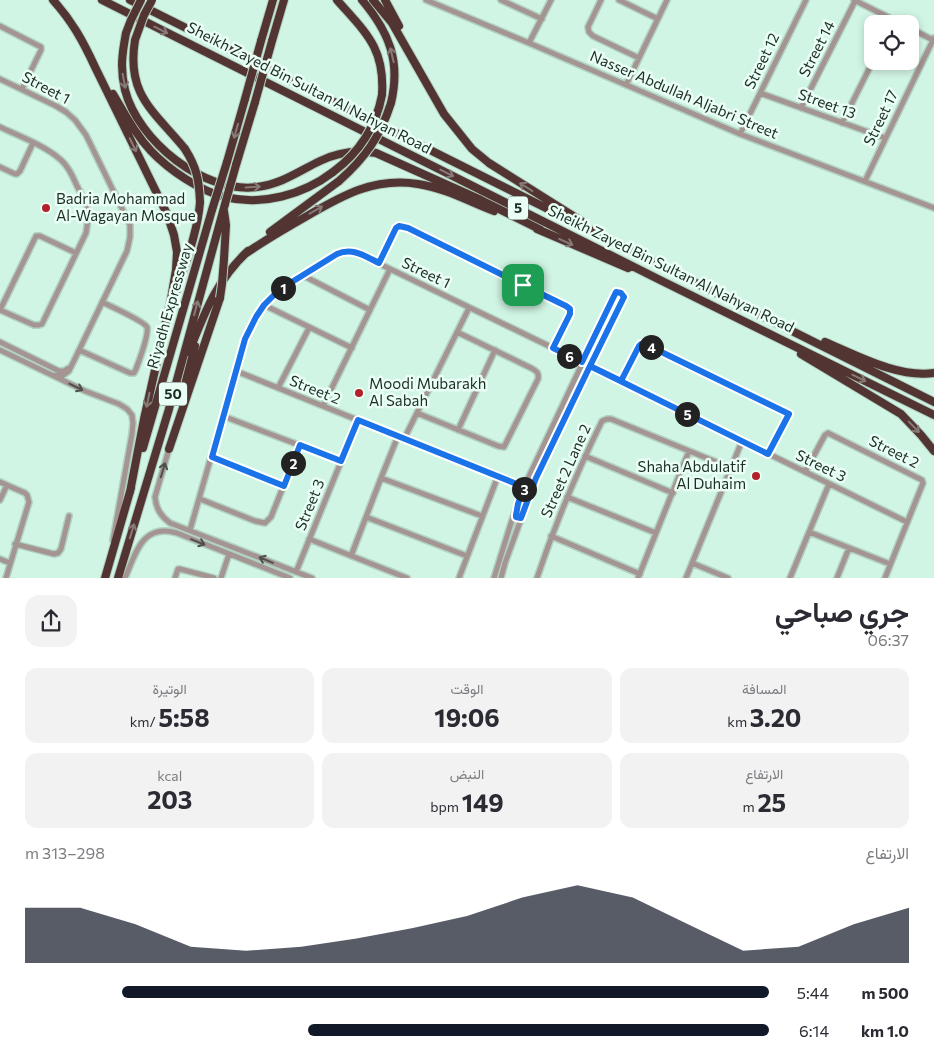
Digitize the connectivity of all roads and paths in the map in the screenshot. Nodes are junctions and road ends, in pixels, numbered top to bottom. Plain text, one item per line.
1 (53, 0) edge
2 (102, 0) edge
3 (130, 0) edge
4 (141, 0) edge
5 (152, 0) edge
6 (273, 0) edge
7 (284, 0) edge
8 (338, 0) edge
9 (362, 0) edge
10 (373, 0) edge
11 (385, 0) edge
12 (426, 0) edge
13 (501, 0) edge
14 (551, 0) edge
15 (601, 0) edge
16 (619, 0) edge
17 (667, 0) edge
18 (806, 0) edge
19 (854, 0) edge
20 (880, 15) edge
21 (542, 19) junction
22 (658, 20) junction
23 (0, 26) edge
24 (919, 32) edge
25 (934, 39) edge
26 (529, 43) junction
27 (90, 53) junction
28 (639, 58) junction
29 (868, 70) edge
30 (0, 79) edge
31 (626, 85) junction
32 (22, 89) junction
33 (760, 93) junction
34 (801, 108) junction
35 (444, 114) junction
36 (842, 123) junction
37 (0, 127) edge
38 (740, 134) junction
39 (885, 138) junction
40 (33, 143) junction
41 (0, 167) edge
42 (864, 181) junction
43 (224, 207) junction
44 (934, 207) edge
45 (541, 230) junction
46 (612, 241) junction
47 (76, 253) junction
48 (245, 254) junction
49 (379, 263) junction
50 (390, 269) junction
51 (302, 276) junction
52 (660, 280) junction
53 (102, 302) junction
54 (264, 305) junction
55 (469, 308) junction
56 (0, 310) edge
57 (370, 310) junction
58 (205, 313) junction
59 (762, 315) junction
60 (755, 326) junction
61 (309, 328) junction
62 (457, 332) junction
63 (164, 335) junction
64 (0, 342) edge
65 (352, 348) junction
66 (553, 348) junction
67 (0, 350) edge
68 (79, 350) junction
69 (495, 350) junction
70 (582, 362) junction
71 (590, 366) junction
72 (52, 367) junction
73 (70, 367) junction
74 (236, 371) junction
75 (934, 373) edge
76 (50, 374) junction
77 (621, 381) junction
78 (278, 388) junction
79 (934, 402) edge
80 (323, 406) junction
81 (169, 409) junction
82 (417, 413) junction
83 (934, 415) edge
84 (223, 416) junction
85 (358, 420) junction
86 (458, 430) junction
87 (398, 436) junction
88 (404, 439) junction
89 (742, 441) junction
90 (300, 445) junction
91 (169, 449) junction
92 (690, 451) junction
93 (934, 451) edge
94 (768, 454) junction
95 (585, 456) junction
96 (212, 457) junction
97 (341, 461) junction
98 (731, 468) junction
99 (805, 472) junction
100 (498, 476) junction
101 (381, 478) junction
102 (0, 482) edge
103 (829, 484) junction
104 (7, 486) junction
105 (284, 486) junction
106 (524, 487) junction
107 (130, 492) junction
108 (672, 493) junction
109 (567, 497) junction
110 (200, 499) junction
111 (0, 500) edge
112 (518, 504) junction
113 (68, 516) dead end
114 (482, 516) junction
115 (366, 517) junction
116 (521, 518) junction
117 (907, 522) junction
118 (511, 523) junction
119 (178, 525) junction
120 (190, 530) junction
121 (175, 532) junction
122 (809, 532) junction
123 (656, 533) junction
124 (551, 536) junction
125 (309, 539) junction
126 (15, 544) junction
127 (511, 546) junction
128 (849, 548) junction
129 (229, 554) junction
130 (351, 556) junction
131 (467, 556) junction
132 (0, 559) edge
133 (10, 563) junction
134 (692, 563) junction
135 (890, 564) junction
136 (108, 566) junction
137 (296, 572) junction
138 (639, 576) edge
139 (6, 578) edge
140 (105, 578) edge
141 (118, 578) edge
142 (125, 578) edge
143 (175, 578) edge
144 (214, 578) edge
145 (222, 578) edge
146 (290, 578) edge
147 (312, 578) edge
148 (407, 578) edge
149 (459, 578) edge
150 (494, 578) edge
151 (501, 578) edge
152 (538, 578) edge
153 (686, 578) edge
154 (728, 578) edge
155 (790, 578) edge
156 (837, 578) edge
157 (885, 578) edge

1 - 27 highway
2 -> 52 highway, Sheikh Zayed Bin Sultan Al Nahyan Road / 5
3 - 46 highway, Sheikh Zayed Bin Sultan Al Nahyan Road / 5
4 -> 45 highway, bridge
5 - 63 highway, bridge
6 -> 107 highway, Riyadh Expressway / 50, bridge
7 - 43 highway, Riyadh Expressway / 50, bridge
8 - 27 highway, bridge
48 -> 9 highway, bridge
10 - 35 highway
11 - 35 highway
12 - 26 street, Nasser Abdullah Aljabri Street
13 - 21 street
14 - 21 street
15 - 28 street
16 - 22 street
17 - 22 street
18 - 33 street, Street 12
19 - 20 street
19 - 34 street, Street 14
21 - 26 street
22 - 28 street
23 - 32 street
24 - 25 street
25 - 39 street, Street 17
26 - 31 street, Nasser Abdullah Aljabri Street
27 -> 63 highway
28 - 31 street
29 - 36 street
30 - 32 street, Street 1
31 - 38 street, Nasser Abdullah Aljabri Street
32 - 53 street, Street 1
33 - 34 street, Street 13
33 - 38 street, Street 12
34 - 36 street, Street 13
46 -> 35 highway
36 - 39 street, Street 13
37 - 40 street
38 - 42 street, Nasser Abdullah Aljabri Street
39 - 42 street, Street 17
40 - 41 street
40 - 47 street
42 - 44 street, Nasser Abdullah Aljabri Street
81 -> 43 highway, Riyadh Expressway / 50
43 - 91 highway, bridge
48 -> 45 highway
45 -> 52 highway
46 - 59 highway, Sheikh Zayed Bin Sultan Al Nahyan Road / 5
47 - 56 street
47 - 56 street
48 - 58 highway
49 - 50 street, Street 1
49 - 51 street, Street 1
49 - 66 street
50 - 55 street, Street 1
50 - 57 street
51 - 54 street, Street 1
51 - 57 street
52 - 60 highway, Sheikh Zayed Bin Sultan Al Nahyan Road / 5
53 - 68 street, Street 1
53 - 68 street
54 - 61 street
54 - 74 street, Street 1
55 - 62 street
55 - 66 street, Street 1
57 - 65 street
58 - 81 highway
58 - 91 highway
59 - 75 highway
59 - 79 highway, Sheikh Zayed Bin Sultan Al Nahyan Road / 5
60 -> 83 highway, Sheikh Zayed Bin Sultan Al Nahyan Road / 5
60 -> 93 highway
61 - 65 street
61 - 78 street
62 - 69 street
62 - 82 street
63 -> 107 highway
64 - 72 street
65 - 80 street
66 - 70 street, Street 1
67 - 76 street
68 - 73 street, Street 1
69 - 86 street
69 - 86 street
70 - 71 street
70 - 106 street
71 - 77 street, Street 3
71 - 116 street
72 - 73 street
72 - 76 street
73 - 76 street
74 - 78 street, Street 2
74 - 84 street, Street 1
76 -> 136 street
77 - 89 street, Street 3
77 - 94 street
78 - 80 street, Street 2
80 - 85 street, Street 2
141 -> 81 highway, Riyadh Expressway / 50
82 - 86 street
82 - 88 street
84 - 90 street
84 - 96 street, Street 1
85 - 87 street, Street 2
85 - 97 street, Street 3
87 - 88 street, Street 2
87 - 101 street
88 - 100 street, Street 2
89 - 94 street, Street 3
89 - 98 street
90 - 97 street
90 - 105 street
119 -> 91 street
92 - 95 street, Street 2 Lane 2
92 - 98 street, Street 2 Lane 2
92 - 108 street
94 - 99 street, Street 3
95 - 108 street
95 - 109 street, Street 2 Lane 2
96 - 105 street
96 - 110 street, Street 1
97 - 125 street, Street 3
98 - 134 street
99 - 103 street, Street 3
99 - 117 street, Street 2
100 - 106 street, Street 2
100 - 114 street
101 - 114 street
101 - 115 street
102 - 104 street
103 - 117 street, Street 3
103 - 122 street
104 - 111 street
104 - 126 street
105 - 110 street
106 - 112 street
107 - 136 highway, Riyadh Expressway / 50
108 - 123 street
109 - 123 street
109 - 124 street, Street 2 Lane 2
110 - 120 street, Street 1
112 - 116 street
112 - 118 street
113 - 126 street
114 - 131 street
115 - 130 street
115 - 131 street
116 - 127 street
117 - 135 street, Street 2
118 - 127 street
118 - 150 street
119 - 120 street
119 - 121 street
137 -> 120 street
121 -> 129 street
121 - 142 street
122 - 128 street
122 - 155 street
123 - 138 street
124 - 138 street
124 - 152 street, Street 2 Lane 2
125 - 130 street
125 - 137 street, Street 3
126 - 133 street
127 - 151 street
128 - 135 street
128 - 156 street
129 - 145 street
129 - 146 street
130 - 148 street
131 - 149 street
132 - 133 street
133 - 139 street
134 - 153 street
134 - 154 street
135 - 157 street, Street 2
136 - 140 highway, Riyadh Expressway / 50
137 - 147 street
143 - 144 street

